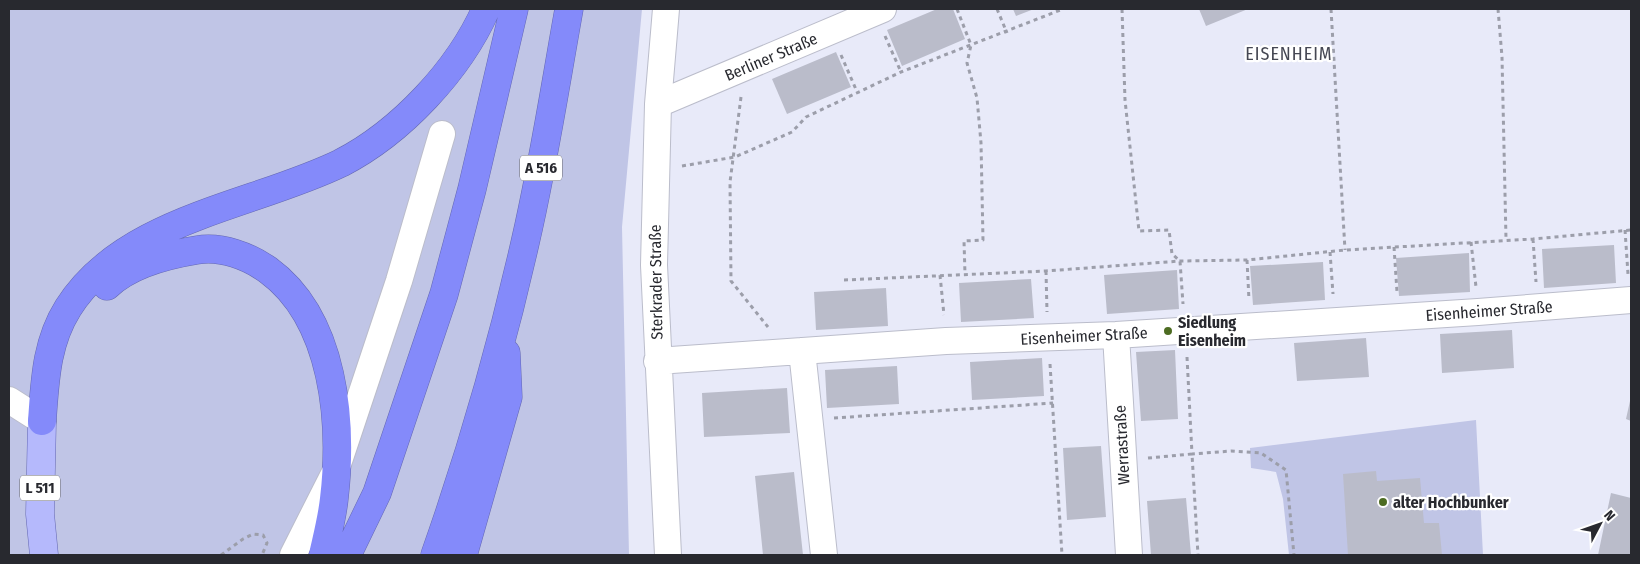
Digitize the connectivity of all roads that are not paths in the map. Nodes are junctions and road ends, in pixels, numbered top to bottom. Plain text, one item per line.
1 (486, 9) edge
2 (514, 9) edge
3 (569, 9) edge
4 (666, 9) edge
5 (879, 11) edge
6 (658, 104) junction
7 (442, 134) dead end
8 (1630, 300) edge
9 (505, 326) junction
10 (1116, 335) junction
11 (795, 351) junction
12 (657, 361) junction
13 (9, 400) edge
14 (42, 421) junction
15 (336, 470) junction
16 (44, 555) edge
17 (293, 555) edge
18 (324, 555) edge
19 (348, 555) edge
20 (435, 555) edge
21 (463, 555) edge
22 (668, 555) edge
23 (824, 555) edge
24 (1129, 555) edge

1 - 14 highway
2 - 19 highway
3 - 9 highway, A 516
4 - 6 street, Sterkrader Straße
5 - 6 street, Berliner Straße
6 - 12 street, Sterkrader Straße
7 - 15 street
8 - 10 street, Eisenheimer Straße
9 - 20 highway, A 516
9 - 21 highway
10 - 11 street, Eisenheimer Straße
10 - 24 street, Werrastraße
11 - 12 street, Eisenheimer Straße
11 - 23 street
12 - 22 street, Sterkrader Straße
13 - 14 street
14 - 15 highway
14 - 16 main road, L 511
15 - 17 street
15 - 18 highway

